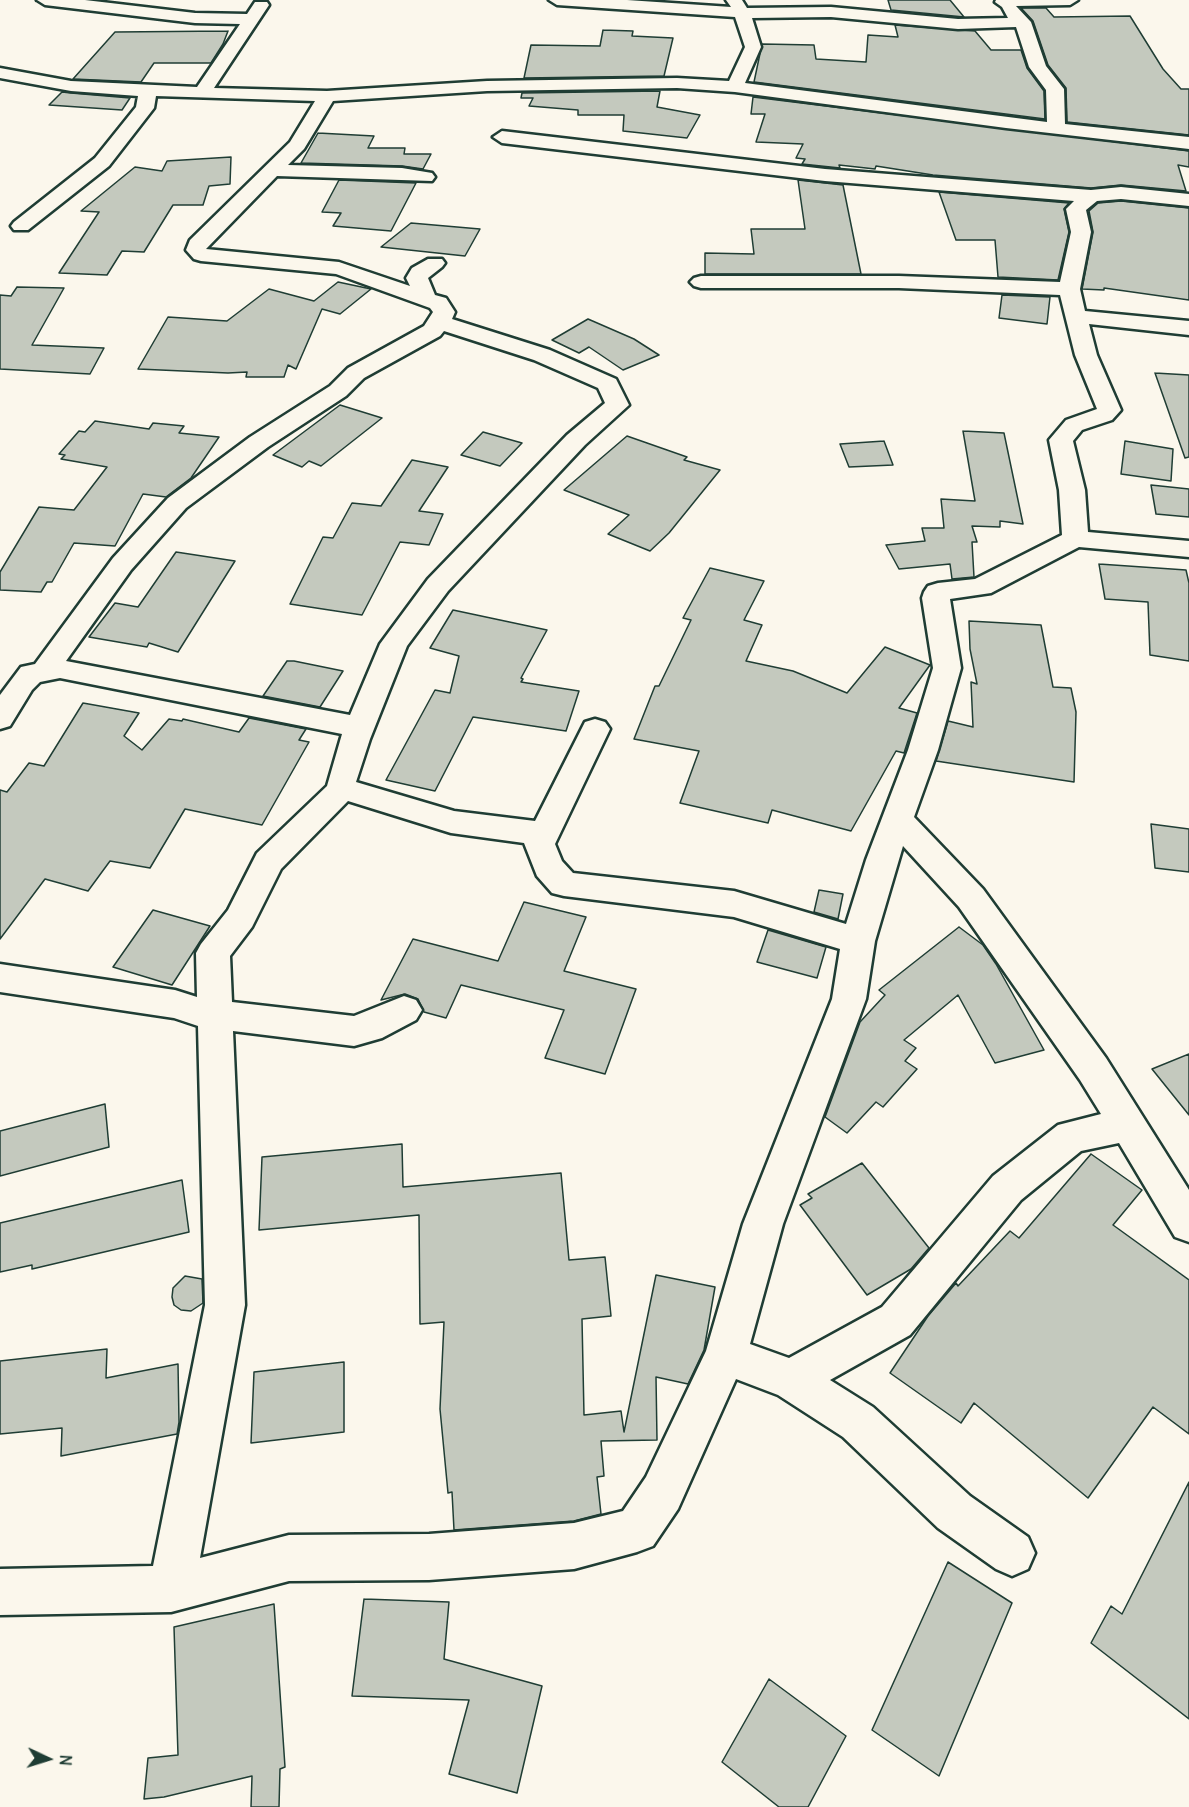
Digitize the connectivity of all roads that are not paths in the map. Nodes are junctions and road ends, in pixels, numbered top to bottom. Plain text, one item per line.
1 (45, 0) edge
2 (264, 0) edge
3 (557, 0) edge
4 (1070, 0) edge
5 (589, 1) edge
6 (1002, 1) edge
7 (738, 6) edge
8 (251, 19) junction
9 (1023, 22) junction
10 (0, 73) edge
11 (735, 87) junction
12 (148, 90) junction
13 (203, 91) junction
14 (327, 96) junction
15 (1056, 129) junction
16 (502, 137) dead end
17 (1189, 143) edge
18 (272, 170) junction
19 (425, 177) dead end
20 (1091, 196) junction
21 (1189, 200) edge
22 (21, 226) dead end
23 (435, 262) dead end
24 (701, 282) dead end
25 (1068, 289) junction
26 (425, 297) junction
27 (1076, 316) junction
28 (440, 322) junction
29 (1189, 328) edge
30 (1075, 539) junction
31 (1189, 549) edge
32 (45, 670) junction
33 (0, 719) edge
34 (360, 727) junction
35 (595, 729) dead end
36 (343, 789) junction
37 (897, 819) junction
38 (545, 833) junction
39 (858, 941) junction
40 (0, 978) edge
41 (404, 1010) dead end
42 (213, 1017) junction
43 (1128, 1125) junction
44 (1189, 1224) edge
45 (726, 1355) junction
46 (791, 1379) junction
47 (1012, 1553) dead end
48 (171, 1589) junction
49 (0, 1592) edge

1 - 8 street
2 - 8 street
3 - 5 street
4 - 6 street
5 - 7 street
6 - 9 street
7 - 9 street
7 - 11 street
8 - 13 street
9 - 15 street
10 - 12 street
11 - 14 street
11 - 15 street
12 - 13 street
12 - 22 street
13 - 14 street
14 - 18 street
15 - 17 street
16 - 20 street
18 - 19 street
18 - 26 street
20 - 21 street
20 - 25 street
23 - 26 street
24 - 25 street
25 - 27 street
26 - 28 street
27 - 29 street
27 - 30 street
28 - 32 street
28 - 34 street
30 - 31 street
30 - 37 street
32 - 33 street
32 - 34 street
34 - 36 street
35 - 38 street
36 - 38 street
36 - 42 street
37 - 39 street
37 - 43 street
38 - 39 street
39 - 45 street
40 - 42 street
41 - 42 street
42 - 48 street
43 - 44 street
43 - 46 street
45 - 46 street
45 - 48 street
46 - 47 street
48 - 49 street

